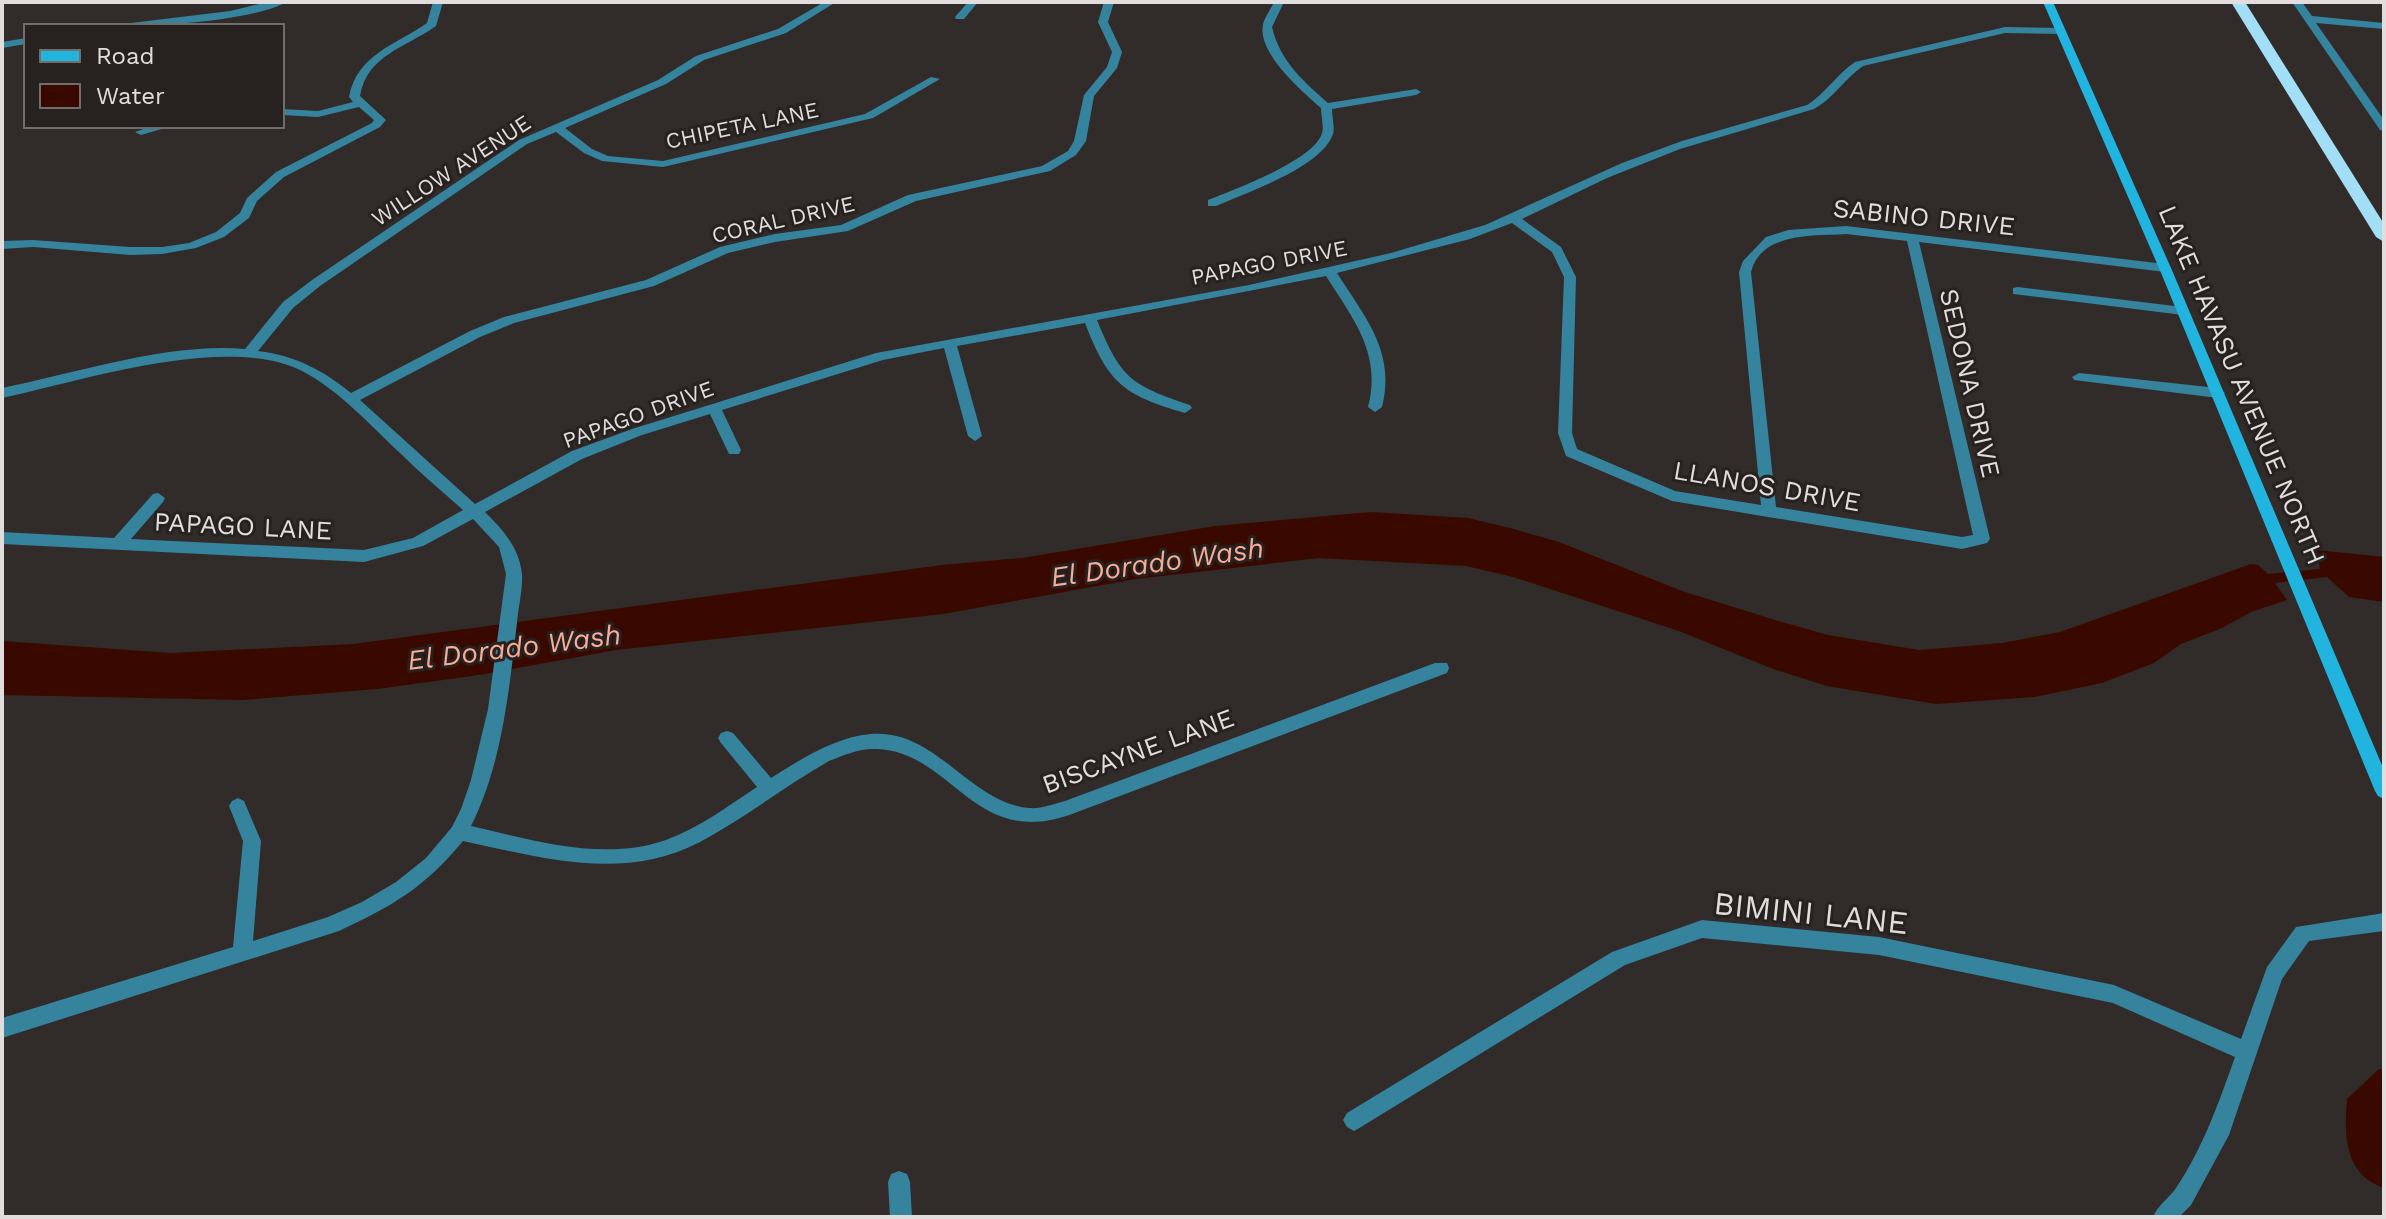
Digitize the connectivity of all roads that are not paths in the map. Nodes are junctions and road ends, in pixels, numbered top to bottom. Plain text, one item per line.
1 (281, 2) edge
2 (438, 2) edge
3 (831, 2) edge
4 (973, 2) edge
5 (1109, 2) edge
6 (1279, 2) edge
7 (2048, 2) edge
8 (2238, 2) edge
9 (2297, 2) edge
10 (960, 17) dead end
11 (2309, 19) junction
12 (148, 24) edge
13 (2384, 26) edge
14 (2061, 31) junction
15 (24, 41) edge
16 (2, 45) edge
17 (935, 79) dead end
18 (1416, 92) dead end
19 (362, 103) junction
20 (1326, 107) junction
21 (284, 112) edge
22 (557, 127) junction
23 (158, 128) edge
24 (2384, 128) edge
25 (141, 132) dead end
26 (1212, 203) dead end
27 (1513, 218) junction
28 (2384, 237) edge
29 (1912, 238) junction
30 (2, 245) edge
31 (2165, 268) junction
32 (1329, 271) junction
33 (2018, 291) dead end
34 (2183, 311) junction
35 (1089, 317) junction
36 (949, 342) junction
37 (249, 353) junction
38 (2079, 377) dead end
39 (2, 393) edge
40 (2218, 393) junction
41 (349, 400) junction
42 (714, 407) junction
43 (1375, 407) dead end
44 (1185, 408) dead end
45 (975, 436) dead end
46 (734, 450) dead end
47 (158, 498) dead end
48 (470, 511) junction
49 (1769, 513) junction
50 (2, 538) edge
51 (1982, 539) joint
52 (118, 543) junction
53 (1441, 668) dead end
54 (727, 738) dead end
55 (769, 788) junction
56 (2384, 791) edge
57 (238, 806) dead end
58 (459, 832) junction
59 (2384, 922) edge
60 (242, 953) junction
61 (2, 1028) edge
62 (2247, 1052) junction
63 (1354, 1120) dead end
64 (899, 1182) dead end
65 (901, 1217) edge
66 (2164, 1217) edge

1 - 12 street
2 - 19 street
3 - 22 street, WILLOW AVENUE
4 - 10 street
5 - 41 street, CORAL DRIVE
6 - 20 street
7 - 14 main road, LAKE HAVASU AVENUE NORTH
8 - 28 highway
9 - 11 street
11 - 13 street
11 - 24 street
14 - 27 street, PAPAGO DRIVE
14 - 31 main road, LAKE HAVASU AVENUE NORTH
15 - 16 street
17 - 22 street, CHIPETA LANE
18 - 20 street
19 - 21 street
19 - 30 street
20 - 26 street
22 - 37 street, WILLOW AVENUE
23 - 25 street
27 - 32 street, PAPAGO DRIVE
27 - 49 street, LLANOS DRIVE
29 - 31 street, SABINO DRIVE
29 - 49 street, SABINO DRIVE
29 - 51 street, SEDONA DRIVE
31 - 34 main road, LAKE HAVASU AVENUE NORTH
32 - 35 street, PAPAGO DRIVE
32 - 43 street
33 - 34 street
34 - 40 main road, LAKE HAVASU AVENUE NORTH
35 - 36 street, PAPAGO DRIVE
35 - 44 street
36 - 42 street, PAPAGO DRIVE
36 - 45 street
37 - 39 street
37 - 41 street
38 - 40 street
40 - 56 main road, LAKE HAVASU AVENUE NORTH
41 - 48 street
42 - 46 street
42 - 48 street, PAPAGO DRIVE
47 - 52 street
48 - 52 street, PAPAGO LANE
48 - 58 street
49 - 51 street, LLANOS DRIVE
50 - 52 street, PAPAGO LANE
53 - 55 street, BISCAYNE LANE
54 - 55 street
55 - 58 street, BISCAYNE LANE
57 - 60 street
58 - 60 street
59 - 62 street
60 - 61 street
62 - 63 street, BIMINI LANE
62 - 66 street
64 - 65 street

